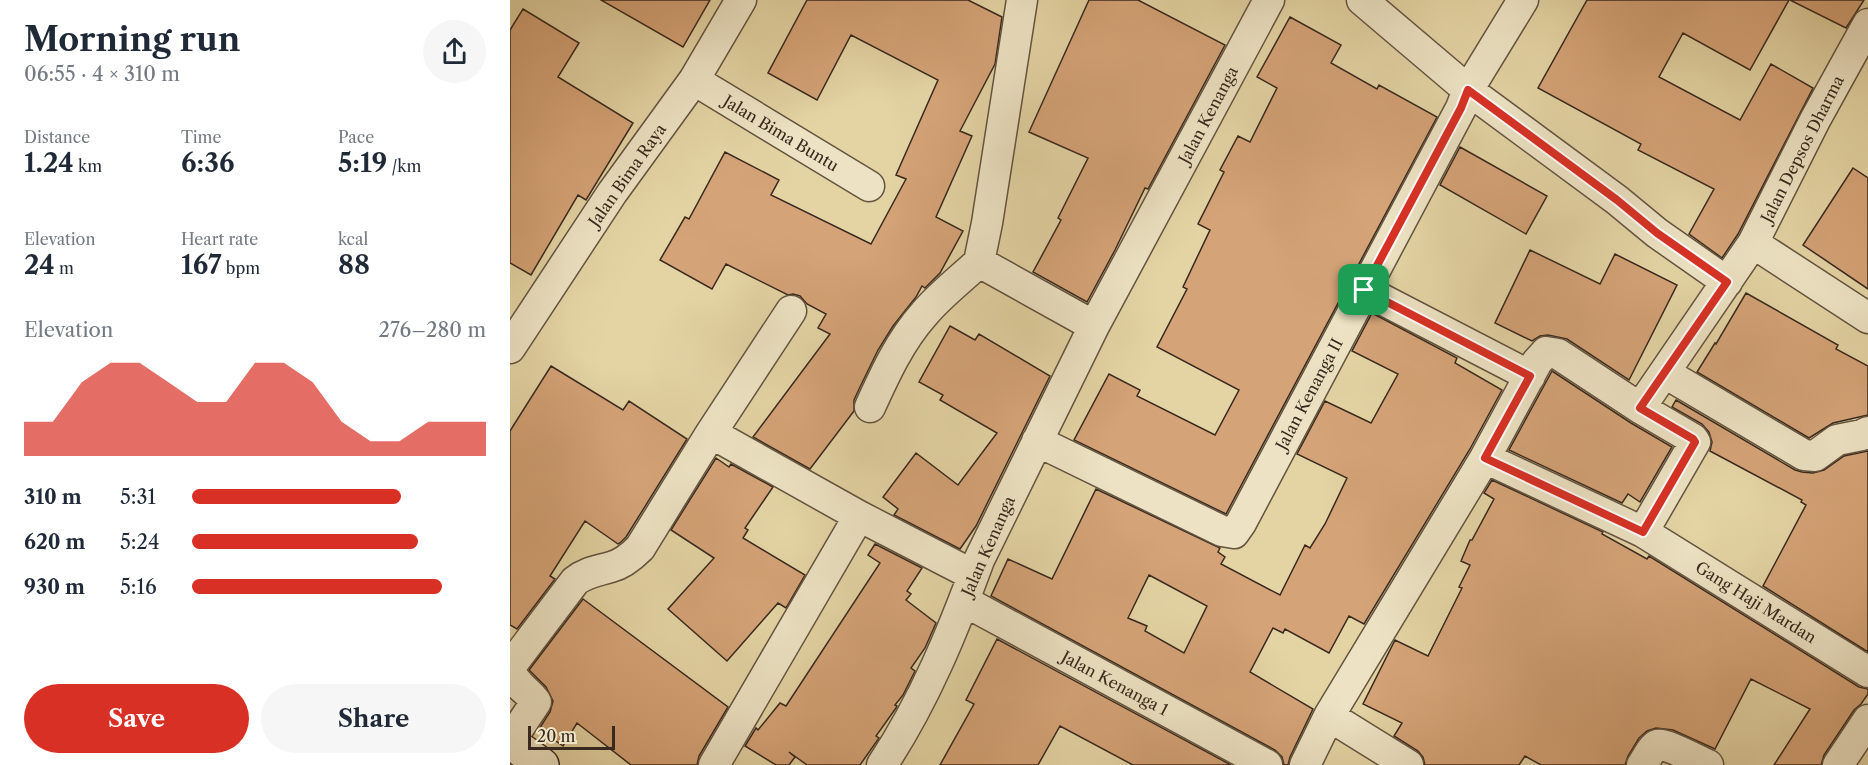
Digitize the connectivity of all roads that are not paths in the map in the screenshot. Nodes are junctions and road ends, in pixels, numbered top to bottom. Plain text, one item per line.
1 (741, 0) edge
2 (1022, 0) edge
3 (1269, 0) edge
4 (1362, 0) edge
5 (1523, 0) edge
6 (1868, 24) edge
7 (694, 80) junction
8 (1468, 90) junction
9 (869, 186) dead end
10 (1753, 243) junction
11 (979, 262) junction
12 (1727, 282) junction
13 (1364, 290) junction
14 (791, 311) dead end
15 (1868, 318) edge
16 (1094, 326) junction
17 (515, 330) edge
18 (1665, 373) junction
19 (1530, 376) junction
20 (870, 408) dead end
21 (1640, 408) junction
22 (1868, 432) edge
23 (711, 433) junction
24 (1037, 441) junction
25 (1485, 458) junction
26 (859, 516) junction
27 (1643, 532) junction
28 (968, 588) junction
29 (510, 668) edge
30 (1868, 672) edge
31 (1329, 716) junction
32 (1868, 720) edge
33 (510, 741) edge
34 (542, 765) edge
35 (714, 765) edge
36 (882, 765) edge
37 (1267, 765) edge
38 (1305, 765) edge
39 (1408, 765) edge
40 (1642, 765) edge
41 (1708, 765) edge
42 (1838, 765) edge

1 - 7 street, Jalan Bima Raya
2 - 11 street
3 - 16 street, Jalan Kenanga
4 - 8 street
5 - 8 street, Jalan Kenanga II
6 - 10 street, Jalan Depsos Dharma
7 - 9 street, Jalan Bima Buntu
7 - 17 street, Jalan Bima Raya
8 - 12 street
8 - 13 street, Jalan Kenanga II
10 - 12 street
10 - 15 street
11 - 16 street
11 - 20 street
12 - 18 street
13 - 19 street
13 - 24 street, Jalan Kenanga II
14 - 23 street
16 - 24 street, Jalan Kenanga
18 - 21 street
18 - 22 street
19 - 21 street
19 - 25 street
21 - 27 street
23 - 26 street, Jalan Kenanga 1
23 - 29 street
24 - 28 street, Jalan Kenanga
25 - 27 street, Gang Haji Mardan
25 - 31 street
26 - 28 street, Jalan Kenanga 1
26 - 35 street
27 - 30 street, Gang Haji Mardan
28 - 36 street, Jalan Kenanga
28 - 37 street, Jalan Kenanga 1
29 - 33 street
31 - 38 street
31 - 39 street
32 - 42 street
33 - 34 main road
40 - 41 street

